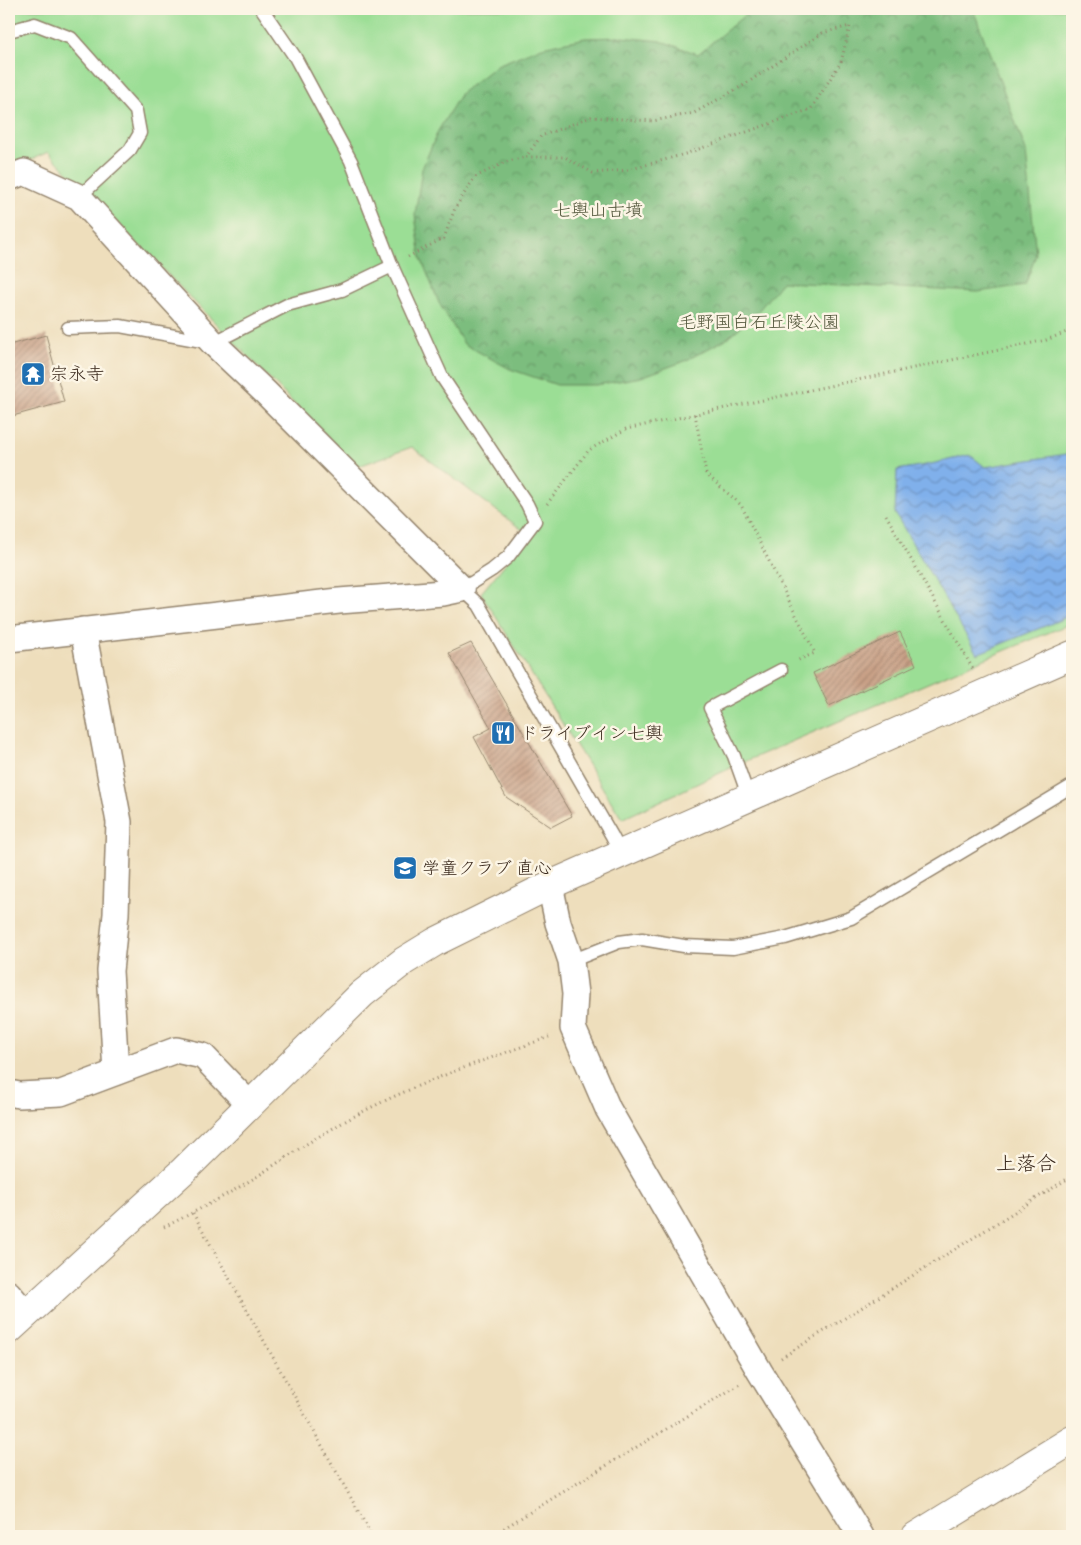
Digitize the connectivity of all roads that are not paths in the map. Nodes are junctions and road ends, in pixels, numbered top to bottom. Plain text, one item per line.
1 (262, 9) edge
2 (9, 31) edge
3 (9, 178) edge
4 (79, 197) junction
5 (392, 266) junction
6 (68, 328) dead end
7 (213, 343) junction
8 (462, 589) junction
9 (83, 630) junction
10 (9, 639) edge
11 (1072, 655) edge
12 (781, 670) road end
13 (1072, 786) edge
14 (750, 798) junction
15 (621, 854) junction
16 (550, 885) junction
17 (571, 961) junction
18 (116, 1072) junction
19 (9, 1094) edge
20 (250, 1105) junction
21 (9, 1294) edge
22 (17, 1322) edge
23 (1072, 1440) edge
24 (860, 1536) edge
25 (916, 1536) edge

1 - 5 lane
2 - 4 lane
3 - 4 street
4 - 7 street
5 - 7 lane
5 - 8 lane
6 - 7 lane
7 - 8 street
8 - 9 street
8 - 15 lane
9 - 10 street
9 - 18 street
11 - 14 street
12 - 14 lane
13 - 17 lane
14 - 15 street
15 - 16 street
16 - 17 street
16 - 20 street
17 - 24 street
18 - 19 street
18 - 20 street
20 - 22 street
21 - 22 street
23 - 25 street

